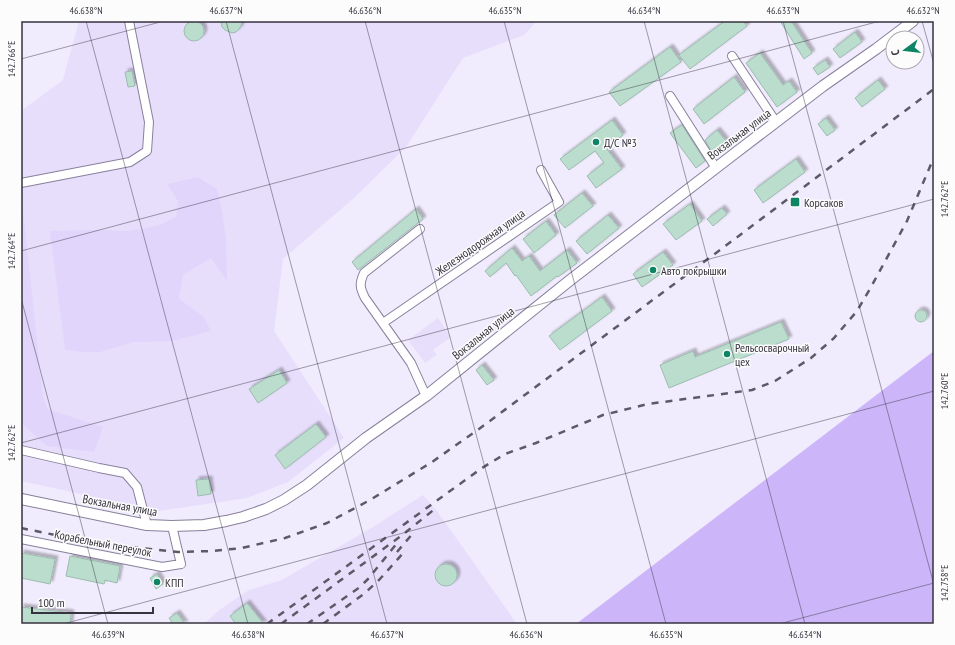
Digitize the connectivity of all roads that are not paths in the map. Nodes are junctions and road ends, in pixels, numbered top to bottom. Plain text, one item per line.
1 (129, 21) edge
2 (913, 21) edge
3 (732, 56) dead end
4 (670, 96) dead end
5 (776, 122) junction
6 (716, 168) junction
7 (541, 170) dead end
8 (21, 183) edge
9 (420, 229) dead end
10 (383, 323) junction
11 (426, 396) junction
12 (21, 450) edge
13 (21, 499) edge
14 (147, 525) junction
15 (172, 526) junction
16 (21, 539) edge

1 - 8 street
2 - 5 main road, Вокзальная улица
3 - 5 street
4 - 6 street
5 - 6 main road, Вокзальная улица
6 - 11 main road, Вокзальная улица
7 - 10 street, Железнодорожная улица
9 - 10 street
10 - 11 street
11 - 15 main road, Вокзальная улица
12 - 14 street
13 - 14 main road, Вокзальная улица
14 - 15 main road, Вокзальная улица
15 - 16 street, Корабельный переулок

